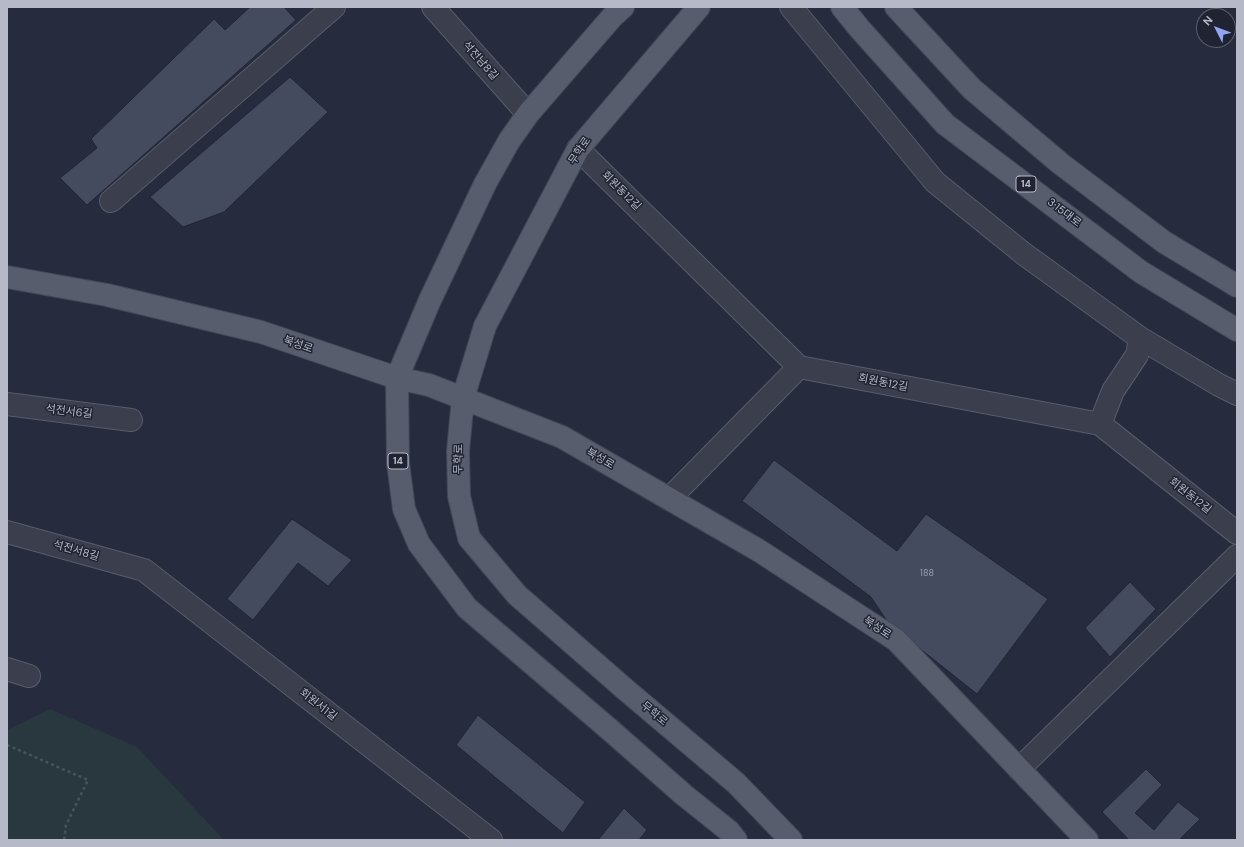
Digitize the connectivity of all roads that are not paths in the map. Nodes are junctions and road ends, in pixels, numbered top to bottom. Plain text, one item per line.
1 (334, 7) edge
2 (433, 7) edge
3 (623, 7) edge
4 (699, 7) edge
5 (792, 7) edge
6 (842, 7) edge
7 (896, 7) edge
8 (528, 114) junction
9 (578, 149) junction
10 (111, 201) dead end
11 (7, 277) edge
12 (1237, 286) edge
13 (1237, 330) edge
14 (1140, 338) junction
15 (799, 367) junction
16 (397, 378) junction
17 (1237, 394) edge
18 (463, 398) junction
19 (7, 404) edge
20 (131, 420) dead end
21 (1100, 424) junction
22 (669, 499) junction
23 (7, 532) edge
24 (1237, 533) edge
25 (1237, 556) edge
26 (144, 570) joint
27 (7, 669) edge
28 (29, 676) dead end
29 (1019, 769) junction
30 (491, 840) edge
31 (736, 840) edge
32 (791, 840) edge
33 (1087, 840) edge

1 - 10 street
2 - 8 street, 석전남8길
3 - 8 main road, 14
4 - 9 main road, 무학로
5 - 14 street
6 - 13 main road, 3·15대로 / 14
7 - 12 main road
8 - 16 main road, 14
9 - 15 street, 회원동12길
9 - 18 main road, 무학로
11 - 16 main road, 북성로
14 - 17 street
14 - 21 street
15 - 21 street, 회원동12길
15 - 22 street
16 - 18 main road, 북성로
16 - 31 main road, 14
18 - 22 main road, 북성로
18 - 32 main road, 무학로
19 - 20 street, 석전서6길
21 - 24 street, 회원동12길
22 - 29 main road, 북성로
23 - 26 street, 석전서8길
25 - 29 street
26 - 30 street, 회원서1길
27 - 28 street
29 - 33 main road, 북성로

